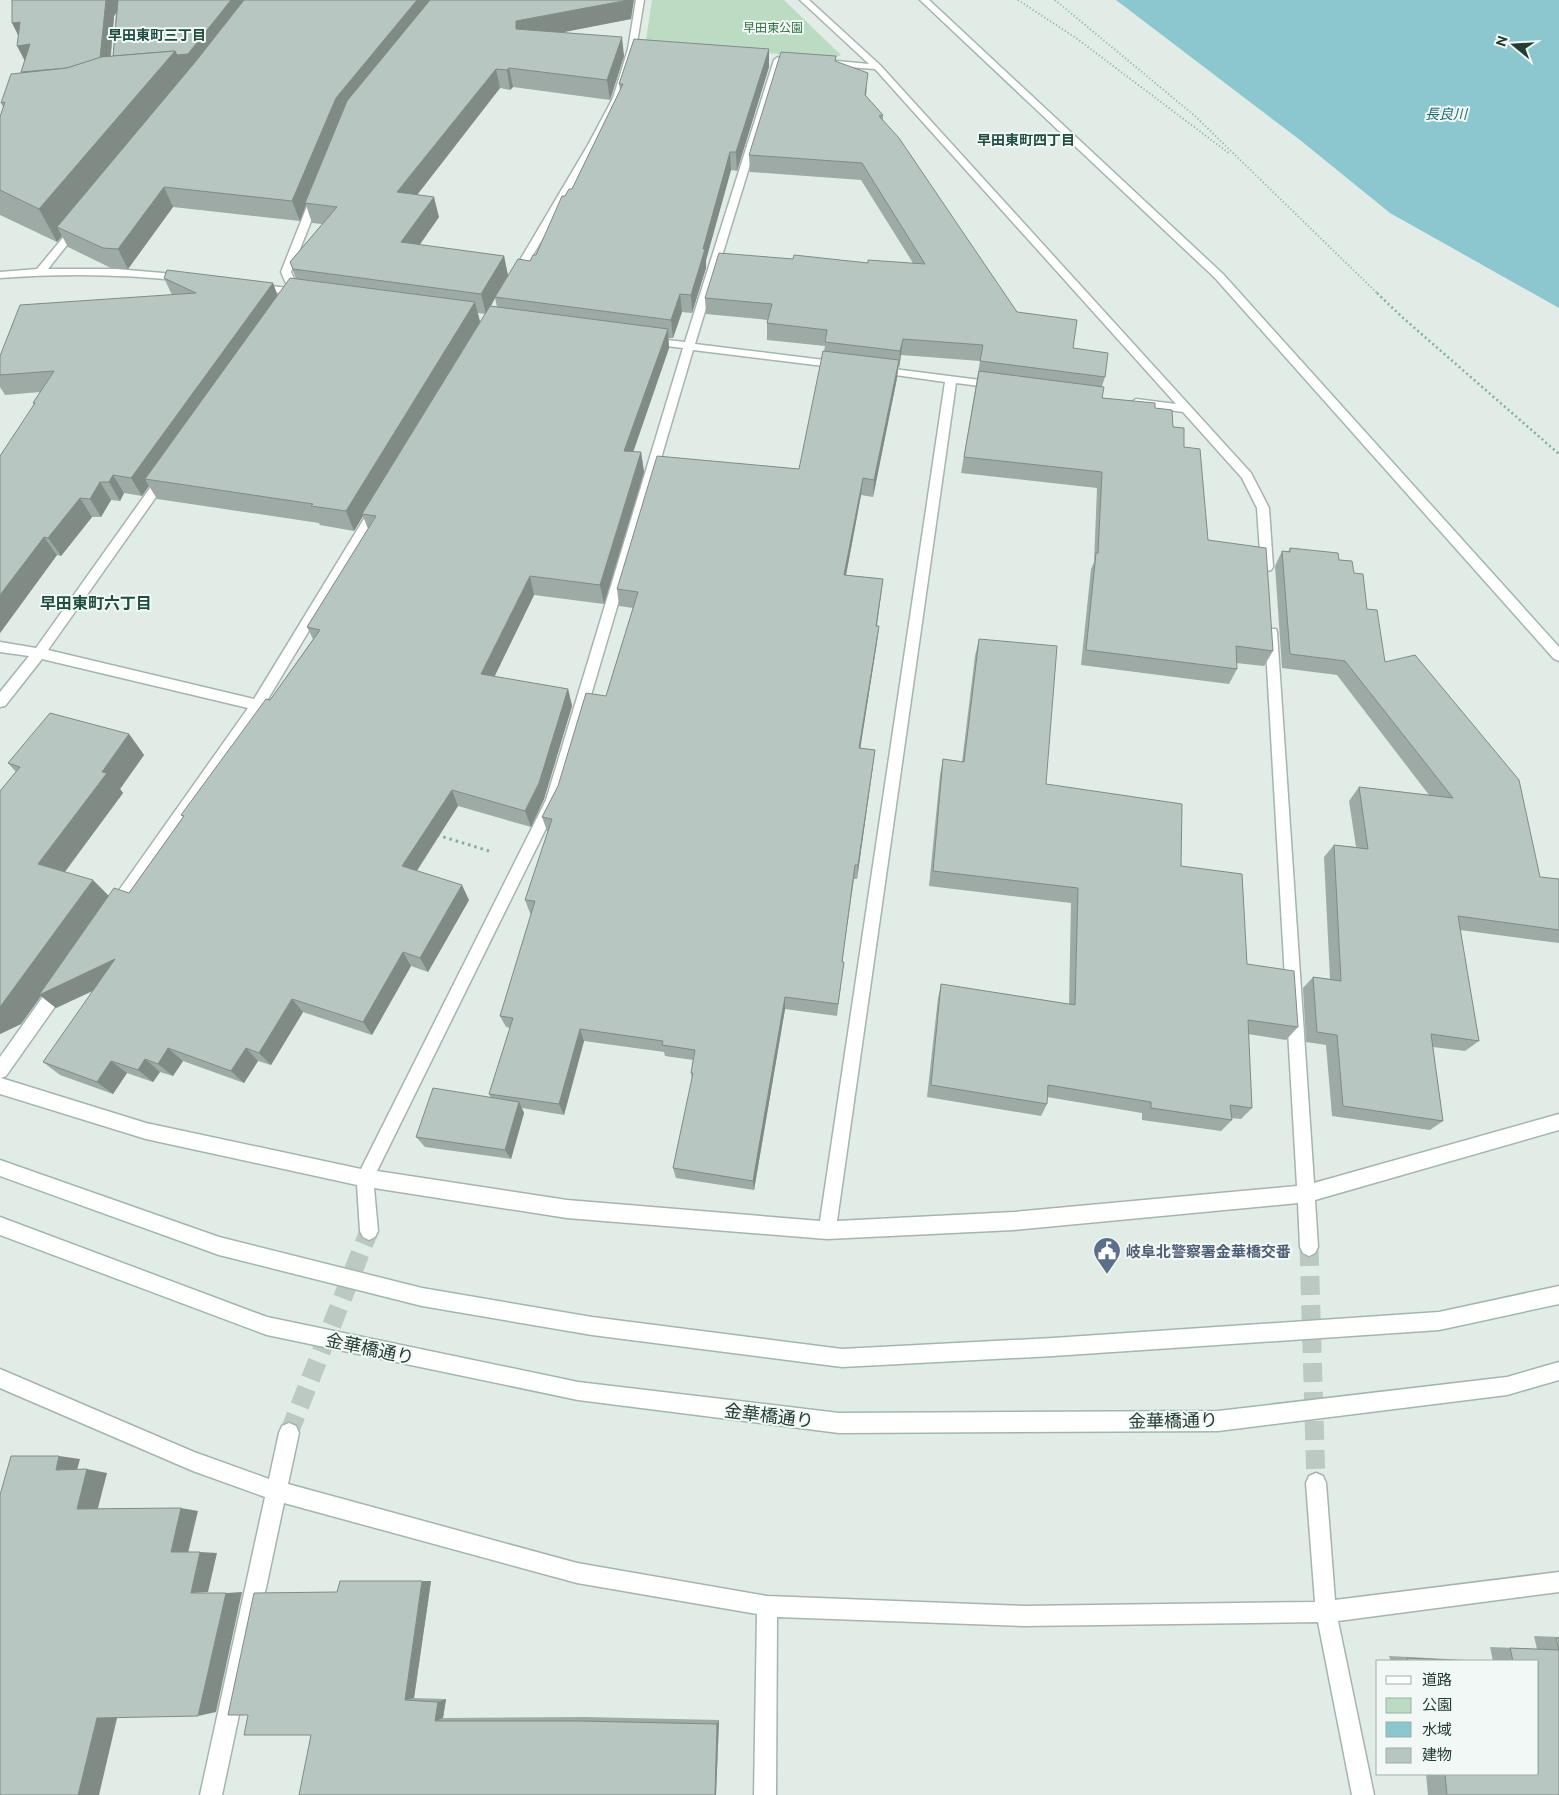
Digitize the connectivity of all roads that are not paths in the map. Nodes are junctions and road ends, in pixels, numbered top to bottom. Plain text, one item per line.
1 (640, 0) edge
2 (804, 0) edge
3 (924, 0) edge
4 (778, 60) edge
5 (817, 63) edge
6 (877, 67) junction
7 (318, 191) edge
8 (85, 217) edge
9 (41, 271) junction
10 (0, 275) edge
11 (196, 279) edge
12 (246, 286) edge
13 (509, 286) edge
14 (295, 292) junction
15 (314, 295) edge
16 (284, 308) edge
17 (632, 338) edge
18 (689, 346) junction
19 (951, 380) junction
20 (1009, 387) edge
21 (1126, 401) edge
22 (1184, 409) junction
23 (170, 469) edge
24 (383, 496) edge
25 (1267, 578) edge
26 (1270, 617) edge
27 (0, 647) edge
28 (39, 653) junction
29 (1559, 656) edge
30 (0, 702) edge
31 (257, 705) junction
32 (107, 918) edge
33 (68, 974) edge
34 (0, 1071) edge
35 (0, 1086) edge
36 (1559, 1122) edge
37 (0, 1168) edge
38 (365, 1178) junction
39 (1305, 1194) junction
40 (0, 1226) edge
41 (827, 1230) junction
42 (369, 1231) tunnel mouth
43 (1309, 1247) tunnel mouth
44 (1559, 1295) edge
45 (1559, 1372) edge
46 (0, 1378) edge
47 (289, 1433) tunnel mouth
48 (1316, 1483) tunnel mouth
49 (276, 1491) junction
50 (1559, 1582) edge
51 (767, 1606) junction
52 (1326, 1612) junction
53 (211, 1795) edge
54 (765, 1795) edge
55 (1363, 1795) edge

1 - 13 street
2 - 6 street
3 - 29 street
4 - 18 street
5 - 6 street
6 - 22 street
7 - 14 street
8 - 9 street
9 - 10 street
9 - 11 street
12 - 14 street
14 - 15 street
14 - 16 street
17 - 18 street
18 - 19 street
18 - 38 street
19 - 20 street
19 - 41 street
21 - 22 street
22 - 25 street
23 - 28 street
24 - 31 street
26 - 39 street
27 - 28 street
28 - 30 street
28 - 31 street
31 - 32 street
33 - 34 street
35 - 38 street
36 - 39 street
37 - 44 street
38 - 41 street
38 - 42 street
39 - 41 street
39 - 43 street
40 - 45 street, 金華橋通り
46 - 49 street
47 - 49 street
48 - 52 street
49 - 51 street
49 - 53 street
50 - 52 street
51 - 52 street
51 - 54 street
52 - 55 street

